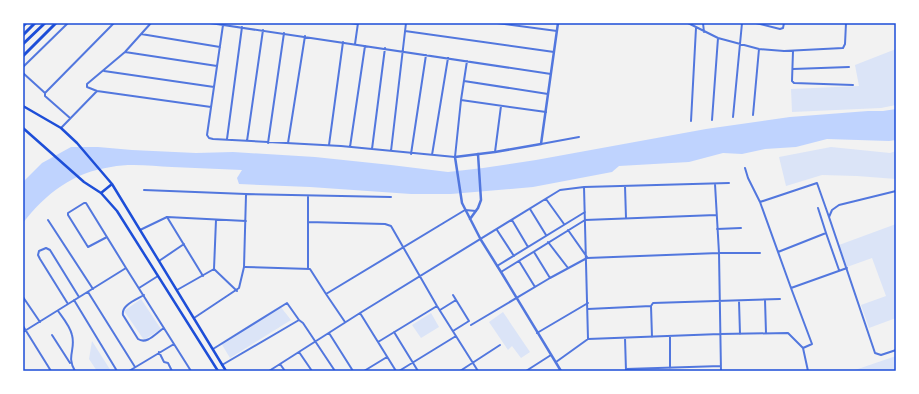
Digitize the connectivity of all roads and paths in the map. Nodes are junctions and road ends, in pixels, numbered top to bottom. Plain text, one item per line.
1 (26, 23) edge
2 (35, 23) edge
3 (45, 23) edge
4 (56, 23) edge
5 (68, 23) edge
6 (114, 23) edge
7 (151, 23) edge
8 (210, 23) edge
9 (350, 23) edge
10 (406, 23) edge
11 (497, 23) edge
12 (558, 23) edge
13 (688, 23) edge
14 (703, 23) edge
15 (742, 23) edge
16 (756, 23) edge
17 (784, 23) edge
18 (846, 23) edge
19 (358, 24) edge
20 (223, 25) junction
21 (23, 26) edge
22 (242, 27) junction
23 (696, 28) junction
24 (263, 30) junction
25 (405, 31) junction
26 (557, 31) junction
27 (704, 32) junction
28 (284, 33) junction
29 (141, 34) junction
30 (23, 35) edge
31 (305, 36) junction
32 (718, 38) junction
33 (344, 42) junction
34 (739, 43) junction
35 (23, 44) edge
36 (355, 44) junction
37 (365, 46) junction
38 (220, 47) junction
39 (385, 48) junction
40 (760, 49) junction
41 (403, 51) junction
42 (793, 51) junction
43 (125, 52) junction
44 (554, 52) junction
45 (24, 55) edge
46 (426, 55) junction
47 (448, 58) junction
48 (467, 61) junction
49 (217, 66) junction
50 (23, 67) edge
51 (849, 67) dead end
52 (793, 69) junction
53 (104, 71) junction
54 (23, 73) edge
55 (551, 74) junction
56 (464, 81) junction
57 (853, 85) dead end
58 (214, 87) junction
59 (97, 91) junction
60 (45, 94) junction
61 (548, 94) junction
62 (461, 100) junction
63 (23, 104) edge
64 (501, 106) junction
65 (211, 107) junction
66 (546, 112) junction
67 (753, 115) dead end
68 (733, 117) dead end
69 (70, 118) junction
70 (712, 120) dead end
71 (691, 121) dead end
72 (23, 128) edge
73 (61, 128) junction
74 (579, 137) dead end
75 (227, 140) junction
76 (248, 141) junction
77 (268, 143) junction
78 (288, 143) junction
79 (541, 144) junction
80 (329, 145) junction
81 (350, 147) junction
82 (372, 149) junction
83 (391, 151) junction
84 (495, 152) junction
85 (412, 154) junction
86 (478, 154) junction
87 (432, 156) junction
88 (455, 159) junction
89 (745, 168) dead end
90 (729, 183) dead end
91 (112, 184) junction
92 (716, 184) junction
93 (625, 186) junction
94 (584, 187) junction
95 (144, 190) dead end
96 (896, 191) edge
97 (101, 192) junction
98 (246, 194) junction
99 (308, 196) junction
100 (391, 197) dead end
101 (546, 199) junction
102 (760, 202) junction
103 (818, 208) dead end
104 (530, 209) junction
105 (465, 210) junction
106 (476, 211) junction
107 (585, 212) junction
108 (716, 215) junction
109 (167, 217) junction
110 (829, 217) junction
111 (626, 218) junction
112 (470, 219) junction
113 (48, 220) dead end
114 (216, 220) junction
115 (512, 220) junction
116 (585, 220) junction
117 (246, 221) junction
118 (308, 222) junction
119 (564, 224) junction
120 (742, 228) dead end
121 (717, 229) junction
122 (498, 230) junction
123 (568, 230) junction
124 (140, 231) junction
125 (826, 233) junction
126 (546, 236) junction
127 (108, 237) junction
128 (481, 240) junction
129 (548, 242) junction
130 (184, 244) junction
131 (403, 247) junction
132 (528, 247) junction
133 (534, 252) junction
134 (778, 252) junction
135 (719, 253) junction
136 (760, 253) dead end
137 (514, 256) junction
138 (587, 258) junction
139 (519, 261) junction
140 (159, 262) junction
141 (497, 266) junction
142 (244, 267) junction
143 (126, 268) junction
144 (308, 268) junction
145 (568, 268) junction
146 (846, 268) junction
147 (214, 269) junction
148 (839, 270) junction
149 (501, 272) junction
150 (158, 276) junction
151 (203, 276) junction
152 (420, 276) junction
153 (550, 278) junction
154 (535, 287) junction
155 (139, 288) junction
156 (791, 288) junction
157 (93, 289) junction
158 (176, 290) junction
159 (237, 291) junction
160 (88, 292) junction
161 (326, 294) junction
162 (144, 295) junction
163 (453, 295) dead end
164 (23, 297) edge
165 (79, 297) junction
166 (516, 298) junction
167 (780, 299) dead end
168 (74, 300) junction
169 (456, 300) junction
170 (765, 300) junction
171 (720, 301) junction
172 (739, 301) junction
173 (588, 303) junction
174 (68, 304) junction
175 (437, 306) junction
176 (651, 306) junction
177 (588, 309) junction
178 (440, 310) junction
179 (58, 311) junction
180 (360, 313) junction
181 (194, 318) junction
182 (300, 320) junction
183 (40, 322) junction
184 (345, 322) junction
185 (471, 325) dead end
186 (23, 326) edge
187 (164, 328) junction
188 (24, 331) edge
189 (453, 331) junction
190 (329, 332) junction
191 (394, 332) junction
192 (537, 333) junction
193 (766, 333) junction
194 (720, 334) junction
195 (740, 334) junction
196 (52, 335) dead end
197 (456, 336) junction
198 (670, 336) junction
199 (652, 337) junction
200 (625, 338) junction
201 (588, 339) junction
202 (316, 341) junction
203 (378, 342) junction
204 (174, 344) junction
205 (500, 345) dead end
206 (803, 348) junction
207 (213, 349) junction
208 (896, 350) edge
209 (159, 352) junction
210 (299, 352) junction
211 (551, 355) junction
212 (387, 357) junction
213 (413, 362) junction
214 (556, 362) junction
215 (473, 363) junction
216 (71, 364) junction
217 (280, 364) junction
218 (222, 365) junction
219 (721, 366) junction
220 (135, 367) junction
221 (670, 368) junction
222 (626, 370) edge
223 (650, 370) edge
224 (51, 371) edge
225 (75, 371) edge
226 (117, 371) edge
227 (129, 371) edge
228 (172, 371) edge
229 (191, 371) edge
230 (218, 371) edge
231 (226, 371) edge
232 (269, 371) edge
233 (285, 371) edge
234 (312, 371) edge
235 (335, 371) edge
236 (353, 371) edge
237 (364, 371) edge
238 (396, 371) edge
239 (399, 371) edge
240 (418, 371) edge
241 (460, 371) edge
242 (478, 371) edge
243 (526, 371) edge
244 (561, 371) edge
245 (721, 371) edge
246 (808, 371) edge

1 - 21 main road
2 - 30 main road
3 - 35 main road
4 - 45 main road
5 - 50 street
6 - 60 street
7 - 29 street
8 - 20 street
9 - 19 street
10 - 25 street
11 - 26 street
12 - 26 street
13 - 23 street
14 - 27 street
15 - 34 street
16 - 17 street
18 - 42 street
19 - 36 street
20 - 22 street
20 - 38 street
22 - 24 street
22 - 75 street
23 - 27 street
23 - 71 street
24 - 28 street
24 - 76 street
25 - 41 street
25 - 44 street
26 - 44 street
27 - 32 street
28 - 31 street
28 - 77 street
29 - 38 street
29 - 43 street
31 - 33 street
31 - 78 street
32 - 34 street
32 - 70 street
33 - 36 street
33 - 80 street
34 - 40 street
34 - 68 street
36 - 37 street
37 - 39 street
37 - 81 street
38 - 49 street
39 - 41 street
39 - 82 street
40 - 42 street
40 - 67 street
41 - 46 street
41 - 83 street
42 - 52 street
43 - 49 street
43 - 53 street
44 - 55 street
46 - 47 street
46 - 85 street
47 - 48 street
47 - 87 street
48 - 55 street
48 - 56 street
49 - 58 street
51 - 52 street
52 - 57 street
53 - 58 street
53 - 59 street
54 - 60 street
55 - 61 street
56 - 61 street
56 - 62 street
58 - 65 street
59 - 65 street
59 - 69 street
60 - 69 street
61 - 66 street
62 - 64 street
62 - 88 street
63 - 73 main road
64 - 66 street
64 - 84 street
65 - 75 street
66 - 79 street
69 - 73 street
72 - 97 main road
73 - 91 main road
74 - 79 street
75 - 76 street
76 - 77 street
77 - 78 street
78 - 80 street
79 - 84 street
80 - 81 street
81 - 82 street
82 - 83 street
83 - 85 street
84 - 86 street
85 - 87 street
86 - 88 street
86 - 106 street
87 - 88 street
88 - 105 street
89 - 102 street
90 - 92 street
91 - 97 main road
91 - 124 main road
92 - 93 street
92 - 108 street
93 - 94 street
93 - 111 street
94 - 101 street
94 - 107 street
95 - 98 street
96 - 110 street
97 - 150 main road
98 - 99 street
98 - 117 street
99 - 100 street
99 - 118 street
101 - 104 street
101 - 119 street
102 - 110 street
102 - 134 street
103 - 125 street
104 - 115 street
104 - 126 street
105 - 106 street
105 - 112 street
105 - 131 street
106 - 112 street
107 - 116 street
107 - 119 street
108 - 111 street
108 - 121 street
109 - 114 street
109 - 124 street
109 - 130 street
110 - 146 street
111 - 116 street
112 - 128 street
113 - 157 street
114 - 117 street
114 - 147 street
115 - 122 street
115 - 132 street
116 - 123 street
116 - 138 street
117 - 142 street
118 - 131 street
118 - 144 street
119 - 126 street
120 - 121 street
121 - 135 street
122 - 128 street
122 - 137 street
123 - 129 street
123 - 138 street
124 - 140 main road
125 - 134 street
125 - 148 street
126 - 132 street
127 - 127 street
127 - 143 street
128 - 141 street
128 - 152 street
129 - 133 street
129 - 145 street
130 - 140 street
130 - 151 street
131 - 152 street
131 - 161 street
132 - 137 street
133 - 139 street
133 - 153 street
134 - 156 street
135 - 136 street
135 - 138 street
135 - 171 street
137 - 141 street
138 - 145 street
138 - 173 street
139 - 149 street
139 - 154 street
140 - 158 main road
141 - 149 street
142 - 144 street
142 - 159 street
143 - 155 street
143 - 157 street
144 - 161 street
145 - 153 street
146 - 148 street
146 - 208 street
147 - 151 street
147 - 159 street
148 - 156 street
149 - 166 street
150 - 155 street
150 - 230 main road
151 - 158 street
152 - 175 street
152 - 180 street
153 - 154 street
154 - 166 street
155 - 162 street
156 - 206 street
157 - 160 street
158 - 181 main road
159 - 181 street
160 - 165 street
160 - 220 street
161 - 184 street
162 - 187 street
162 - 187 street
163 - 169 street
164 - 183 street
165 - 168 street
165 - 174 street
166 - 185 street
166 - 192 street
167 - 170 street
168 - 174 street
168 - 226 street
169 - 178 street
169 - 189 street
170 - 172 street
170 - 193 street
171 - 172 street
171 - 176 street
171 - 194 street
172 - 195 street
173 - 177 street
173 - 192 street
174 - 179 street
175 - 178 street
175 - 191 street
176 - 177 street
176 - 199 street
177 - 201 street
178 - 189 street
179 - 183 street
179 - 216 street
180 - 184 street
180 - 203 street
181 - 207 main road
182 - 202 street
182 - 207 street
182 - 218 street
183 - 188 street
184 - 190 street
186 - 188 street
187 - 204 street
188 - 224 street
189 - 197 street
190 - 202 street
190 - 236 street
191 - 203 street
191 - 213 street
192 - 211 street
193 - 195 street
193 - 206 street
194 - 195 street
194 - 198 street
194 - 219 street
196 - 216 street
197 - 213 street
197 - 215 street
198 - 199 street
198 - 221 street
199 - 200 street
200 - 201 street
200 - 222 street
201 - 214 street
202 - 210 street
202 - 235 street
203 - 212 street
204 - 209 street
204 - 229 street
205 - 215 street
206 - 246 street
207 - 218 main road
209 - 220 street
209 - 228 street
210 - 217 street
210 - 234 street
211 - 214 street
211 - 243 street
212 - 237 street
212 - 238 street
213 - 239 street
213 - 240 street
214 - 244 street
215 - 241 street
215 - 242 street
216 - 225 street
217 - 232 street
217 - 233 street
218 - 231 main road
219 - 221 street
219 - 245 street
220 - 227 street
221 - 223 street
222 - 223 street

